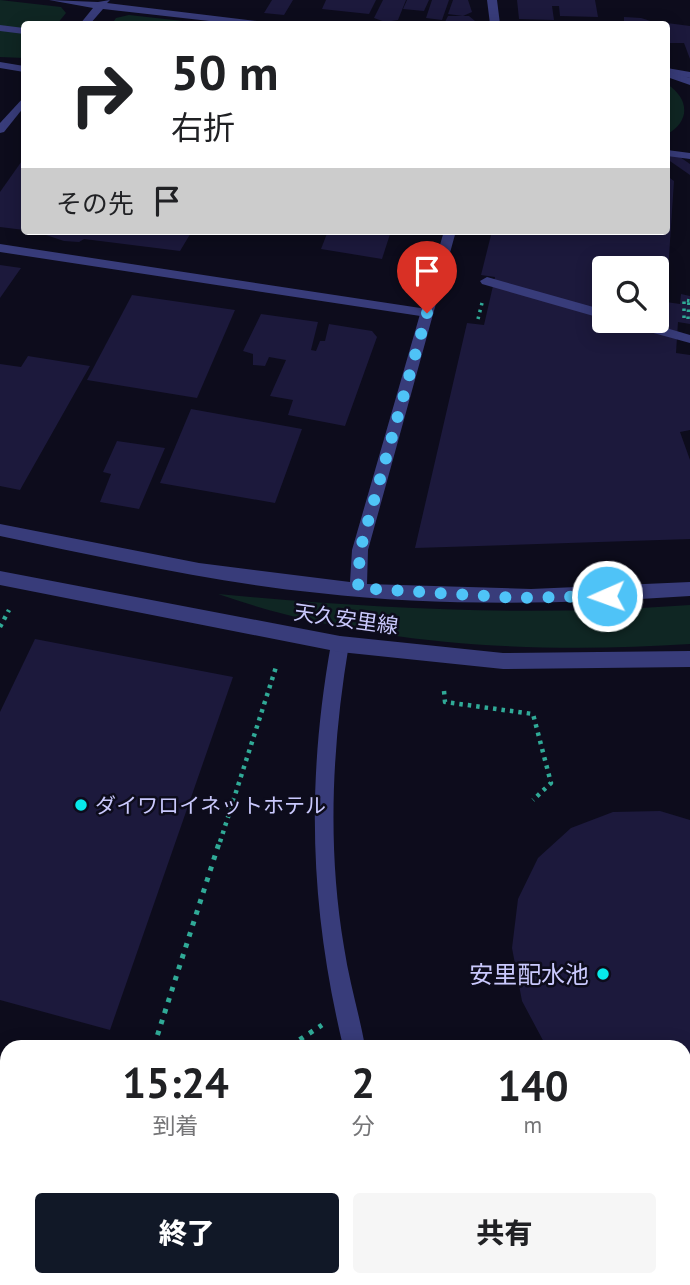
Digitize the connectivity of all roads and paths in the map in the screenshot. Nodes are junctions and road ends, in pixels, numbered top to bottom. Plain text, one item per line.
1 (54, 0) edge
2 (492, 0) edge
3 (102, 3) edge
4 (87, 21) edge
5 (235, 21) edge
6 (495, 21) edge
7 (0, 28) edge
8 (21, 31) edge
9 (0, 65) edge
10 (21, 68) edge
11 (670, 73) edge
12 (670, 74) edge
13 (690, 75) edge
14 (690, 82) edge
15 (21, 104) edge
16 (0, 131) edge
17 (670, 153) edge
18 (689, 156) edge
19 (449, 235) edge
20 (0, 248) edge
21 (487, 281) dead end
22 (688, 300) edge
23 (592, 312) edge
24 (427, 313) junction
25 (686, 323) dead end
26 (667, 333) edge
27 (688, 339) dead end
28 (0, 530) edge
29 (0, 578) edge
30 (358, 588) junction
31 (690, 589) edge
32 (9, 610) dead end
33 (0, 627) edge
34 (340, 644) junction
35 (690, 659) edge
36 (277, 664) dead end
37 (444, 691) dead end
38 (533, 800) dead end
39 (322, 1025) dead end
40 (156, 1040) edge
41 (299, 1040) edge
42 (353, 1040) edge

1 - 3 street
2 - 6 street
3 - 4 street
3 - 5 street
7 - 8 street
9 - 10 street
11 - 13 street
12 - 14 street
15 - 16 street
17 - 18 street
19 - 24 street
20 - 24 street
21 - 23 street
22 - 25 path
24 - 30 street
26 - 27 street
28 - 30 street, 天久安里線
29 - 34 street, 天久安里線
30 - 31 street, 天久安里線
32 - 33 path
34 - 35 street, 天久安里線
34 - 42 street
36 - 40 path
37 - 38 path
39 - 41 path

